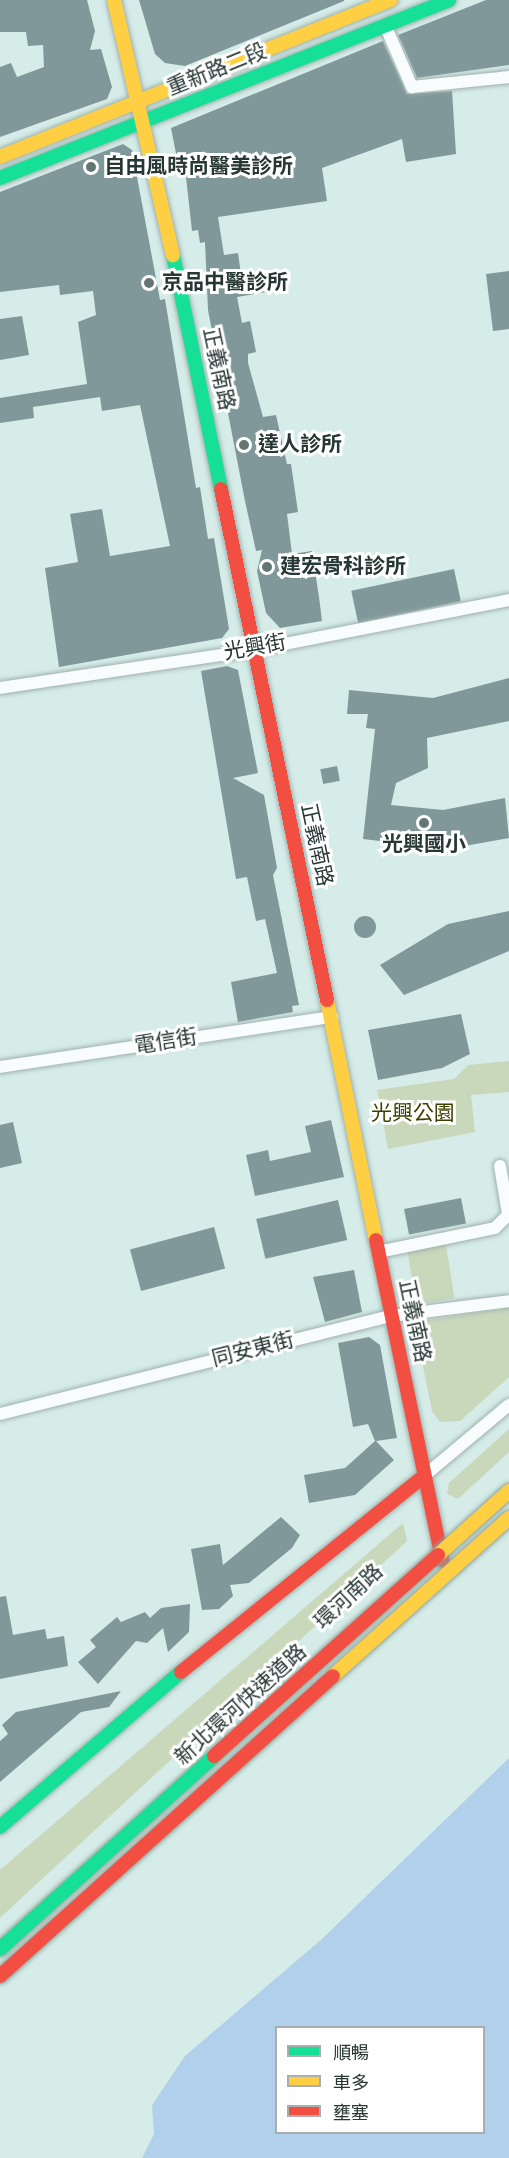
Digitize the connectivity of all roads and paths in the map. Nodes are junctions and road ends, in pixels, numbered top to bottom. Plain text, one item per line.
1 (114, 0) edge
2 (391, 0) edge
3 (449, 0) edge
4 (385, 25) junction
5 (509, 77) edge
6 (140, 100) junction
7 (146, 120) junction
8 (0, 157) edge
9 (0, 178) edge
10 (509, 600) edge
11 (254, 650) junction
12 (0, 688) edge
13 (332, 1017) junction
14 (0, 1066) edge
15 (500, 1166) dead end
16 (508, 1214) edge
17 (378, 1251) junction
18 (509, 1300) edge
19 (391, 1316) junction
20 (509, 1406) edge
21 (0, 1414) edge
22 (424, 1476) junction
23 (509, 1477) edge
24 (509, 1491) edge
25 (509, 1520) edge
26 (438, 1542) junction
27 (445, 1578) junction
28 (0, 1827) edge
29 (0, 1935) edge
30 (0, 1948) edge
31 (14, 1964) junction
32 (0, 1976) edge

1 - 6 main road, 正義南路
2 - 6 main road, 重新路二段
3 - 4 main road, 重新路二段
4 - 5 street
4 - 7 main road, 重新路二段
6 - 7 main road, 正義南路
6 - 8 main road, 重新路二段
7 - 9 main road, 重新路二段
7 - 11 main road, 正義南路
10 - 11 street, 光興街
11 - 12 street, 光興街
11 - 13 main road, 正義南路
13 - 14 street, 電信街
13 - 17 main road, 正義南路
15 - 16 street
16 - 17 street
17 - 19 main road, 正義南路
18 - 19 street, 同安東街
19 - 21 street, 同安東街
19 - 22 main road, 正義南路
20 - 22 street
22 - 26 main road, 正義南路
22 - 28 main road
23 - 26 main road, 環河南路
24 - 30 main road, 新北環河快速道路, bridge
25 - 27 main road
25 - 32 main road, 新北環河快速道路, bridge
26 - 27 main road, 正義南路
26 - 29 main road, 環河南路
27 - 31 main road
30 - 31 street
31 - 32 main road

